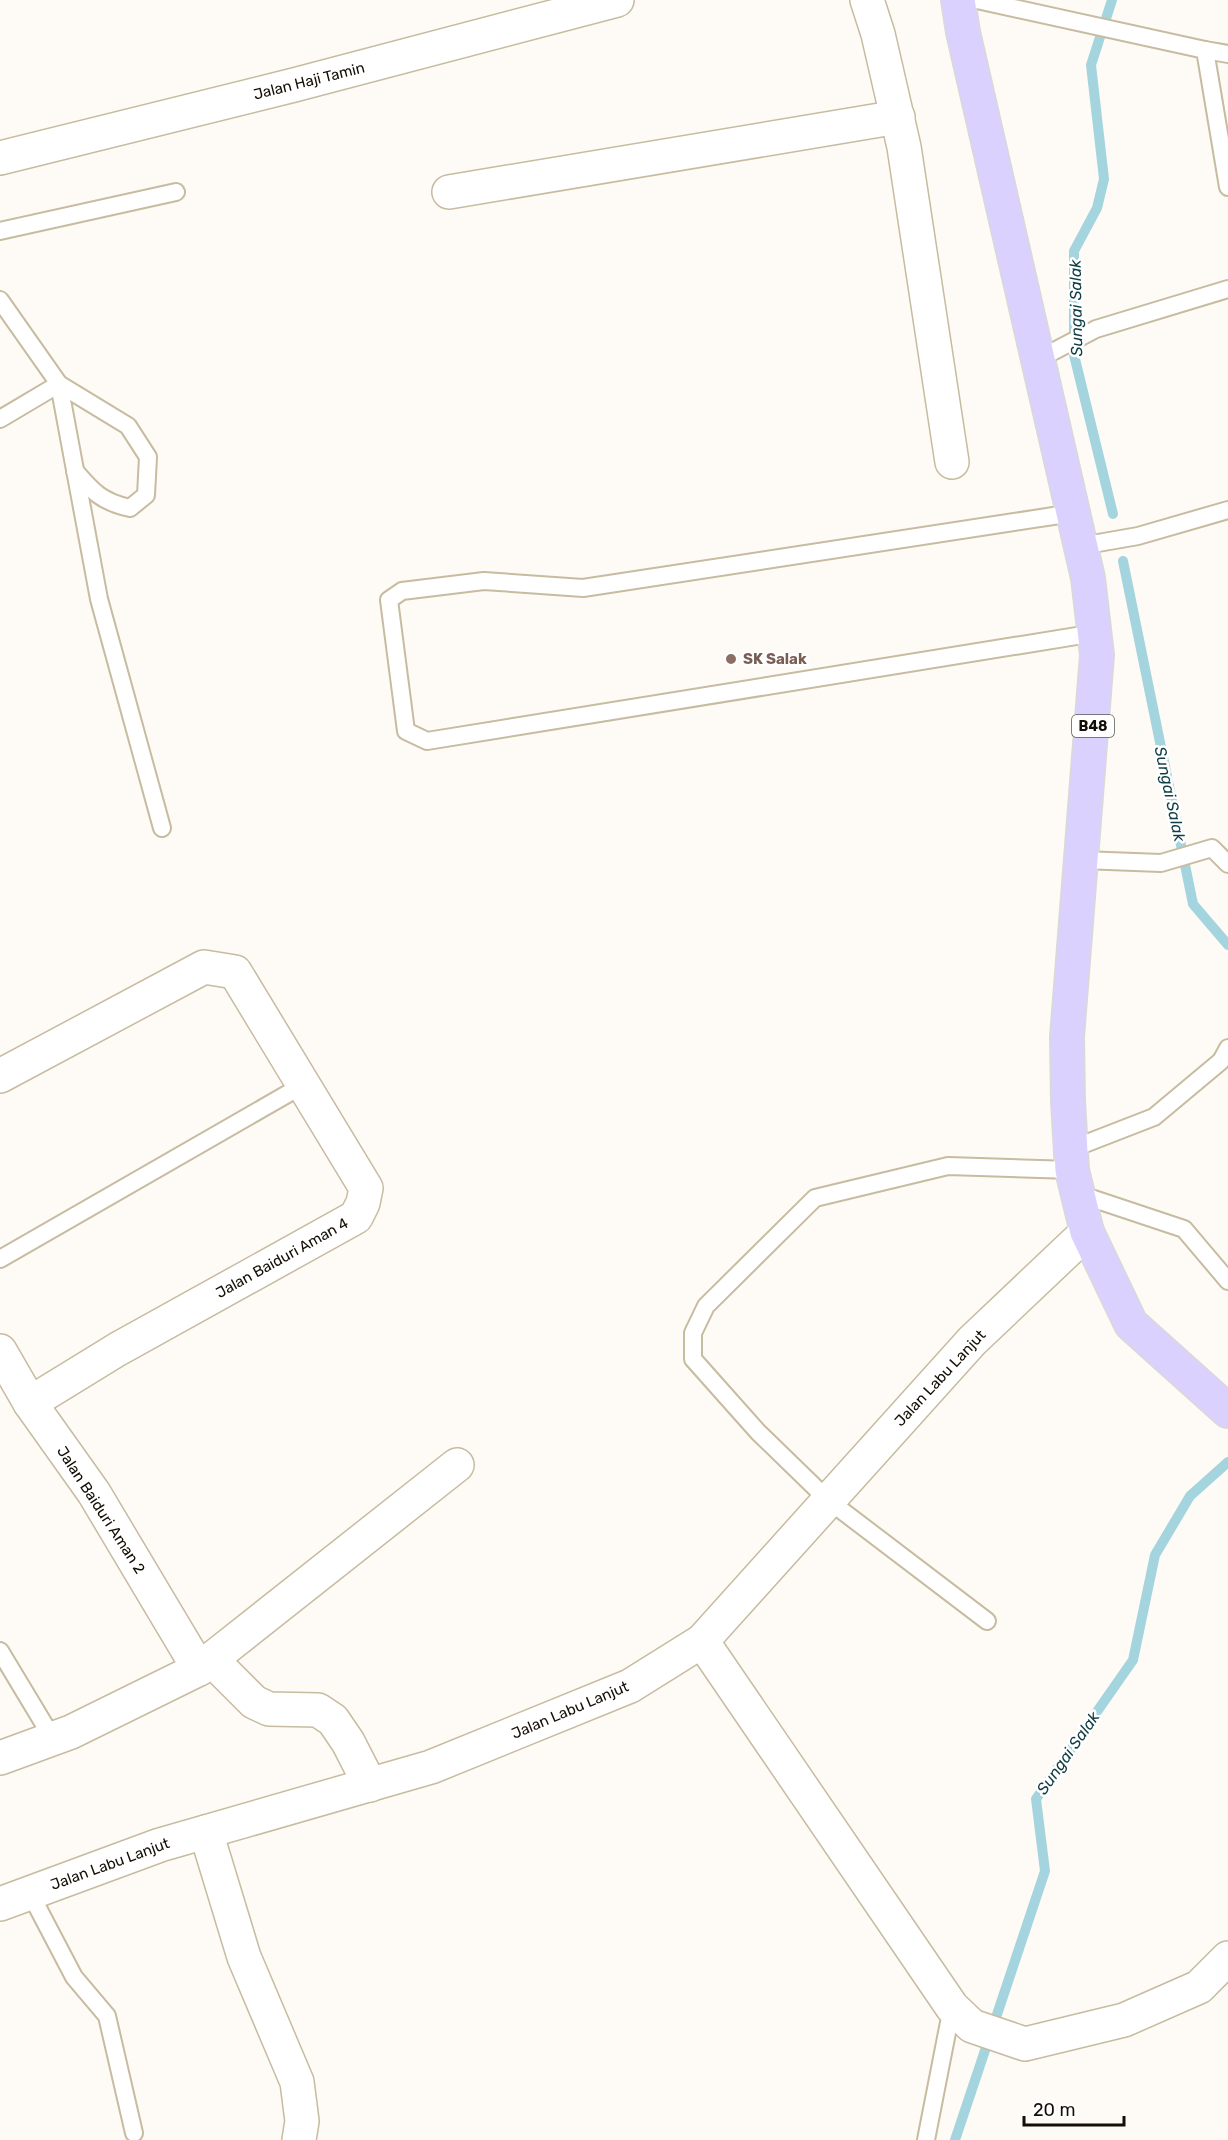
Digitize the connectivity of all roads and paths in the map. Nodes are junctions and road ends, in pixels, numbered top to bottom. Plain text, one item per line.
1 (617, 0) edge
2 (867, 0) edge
3 (958, 0) edge
4 (977, 0) edge
5 (1205, 50) junction
6 (1228, 54) edge
7 (897, 117) junction
8 (0, 158) edge
9 (1228, 187) edge
10 (176, 192) dead end
11 (448, 192) dead end
12 (0, 231) edge
13 (1228, 289) edge
14 (0, 300) edge
15 (1046, 355) junction
16 (59, 384) junction
17 (0, 419) edge
18 (952, 462) dead end
19 (75, 470) junction
20 (1228, 510) edge
21 (1073, 513) junction
22 (1081, 546) junction
23 (1095, 633) junction
24 (162, 828) dead end
25 (1082, 860) junction
26 (1228, 864) edge
27 (1228, 1048) edge
28 (0, 1076) edge
29 (303, 1085) junction
30 (1073, 1171) junction
31 (1087, 1232) junction
32 (0, 1259) edge
33 (1228, 1281) edge
34 (0, 1351) edge
35 (30, 1403) junction
36 (1228, 1412) edge
37 (458, 1465) dead end
38 (828, 1500) junction
39 (987, 1621) dead end
40 (702, 1641) junction
41 (0, 1651) edge
42 (205, 1664) junction
43 (53, 1739) junction
44 (0, 1758) edge
45 (370, 1785) junction
46 (206, 1832) junction
47 (30, 1893) junction
48 (0, 1904) edge
49 (1228, 1958) edge
50 (962, 2017) junction
51 (134, 2133) dead end
52 (299, 2140) edge
53 (926, 2140) edge

1 - 8 street, Jalan Haji Tamin
2 - 7 street
3 - 15 main road, B48
4 - 5 lane
5 - 6 lane
5 - 9 lane
7 - 11 street
7 - 18 street
10 - 12 lane
13 - 15 lane
14 - 16 lane
15 - 21 main road, B48
16 - 17 lane
16 - 19 lane
16 - 19 lane
19 - 24 lane
20 - 22 lane
21 - 22 main road, B48
21 - 23 lane
22 - 23 main road, B48
23 - 25 main road, B48
25 - 26 lane
25 - 30 main road, B48
27 - 30 lane
28 - 29 street, Jalan Baiduri Aman 4
29 - 32 lane
29 - 35 street, Jalan Baiduri Aman 4
30 - 31 main road, B48
30 - 33 lane
30 - 38 lane
31 - 36 main road, B48
31 - 38 street, Jalan Labu Lanjut
34 - 35 street, Jalan Baiduri Aman 2
35 - 42 street, Jalan Baiduri Aman 2
37 - 42 street
38 - 39 lane
38 - 40 street, Jalan Labu Lanjut
40 - 45 street, Jalan Labu Lanjut
40 - 50 street
41 - 43 lane
42 - 43 street
42 - 45 street, Jalan Baiduri Aman 2
43 - 44 street
45 - 46 street, Jalan Labu Lanjut
46 - 47 street, Jalan Labu Lanjut
46 - 52 street
47 - 48 street, Jalan Labu Lanjut
47 - 51 lane
49 - 50 street
50 - 53 lane

